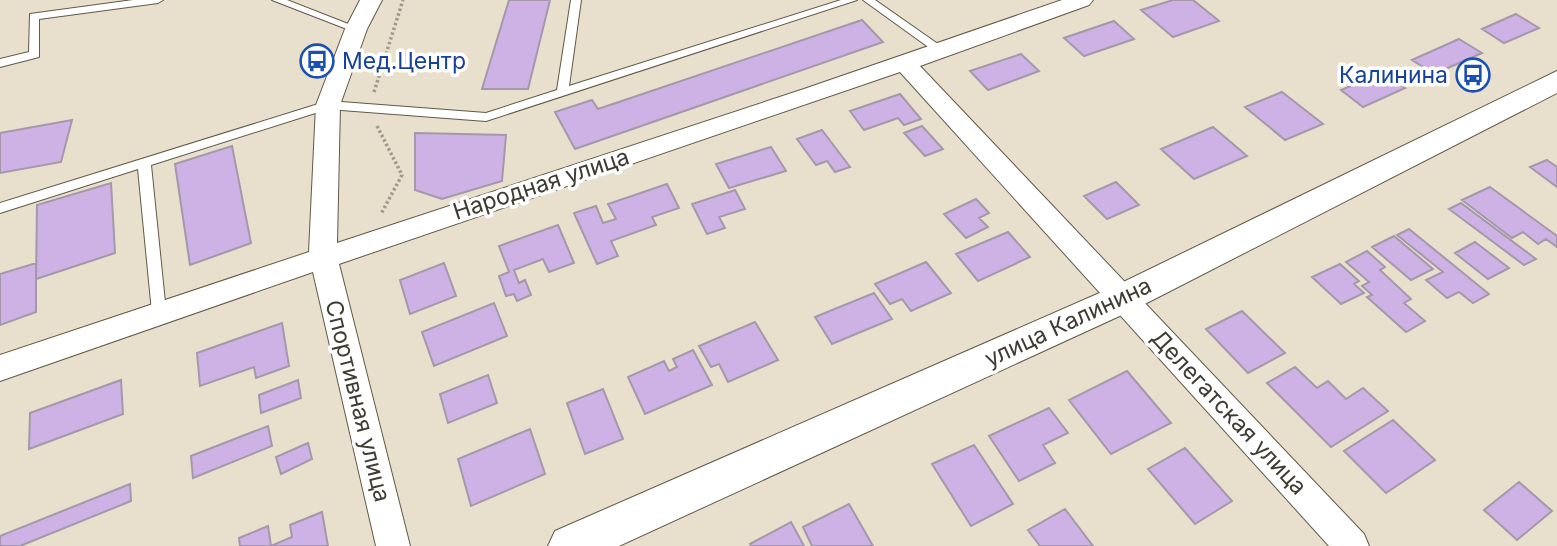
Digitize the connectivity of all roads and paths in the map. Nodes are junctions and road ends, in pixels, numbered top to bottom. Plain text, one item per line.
1 (158, 0) edge
2 (277, 0) edge
3 (371, 0) edge
4 (576, 0) edge
5 (852, 0) edge
6 (868, 0) edge
7 (1082, 0) edge
8 (356, 29) junction
9 (942, 51) junction
10 (0, 64) edge
11 (905, 64) junction
12 (1557, 81) edge
13 (562, 93) junction
14 (328, 105) junction
15 (144, 162) junction
16 (0, 208) edge
17 (323, 256) junction
18 (1124, 298) junction
19 (159, 312) junction
20 (0, 369) edge
21 (393, 546) edge
22 (570, 546) edge
23 (1352, 546) edge

1 - 10 lane
2 - 8 lane
3 - 8 street, Спортивная улица
4 - 13 lane
5 - 13 lane
6 - 9 lane
7 - 9 street, Народная улица
8 - 14 street, Спортивная улица
9 - 11 street, Народная улица
11 - 17 street, Народная улица
11 - 18 street, Делегатская улица
12 - 18 street, улица Калинина
13 - 14 lane
14 - 15 lane
14 - 17 street, Спортивная улица
15 - 16 lane
15 - 19 lane
17 - 19 street, Народная улица
17 - 21 street, Спортивная улица
18 - 22 street, улица Калинина
18 - 23 street, Делегатская улица
19 - 20 street, Народная улица

